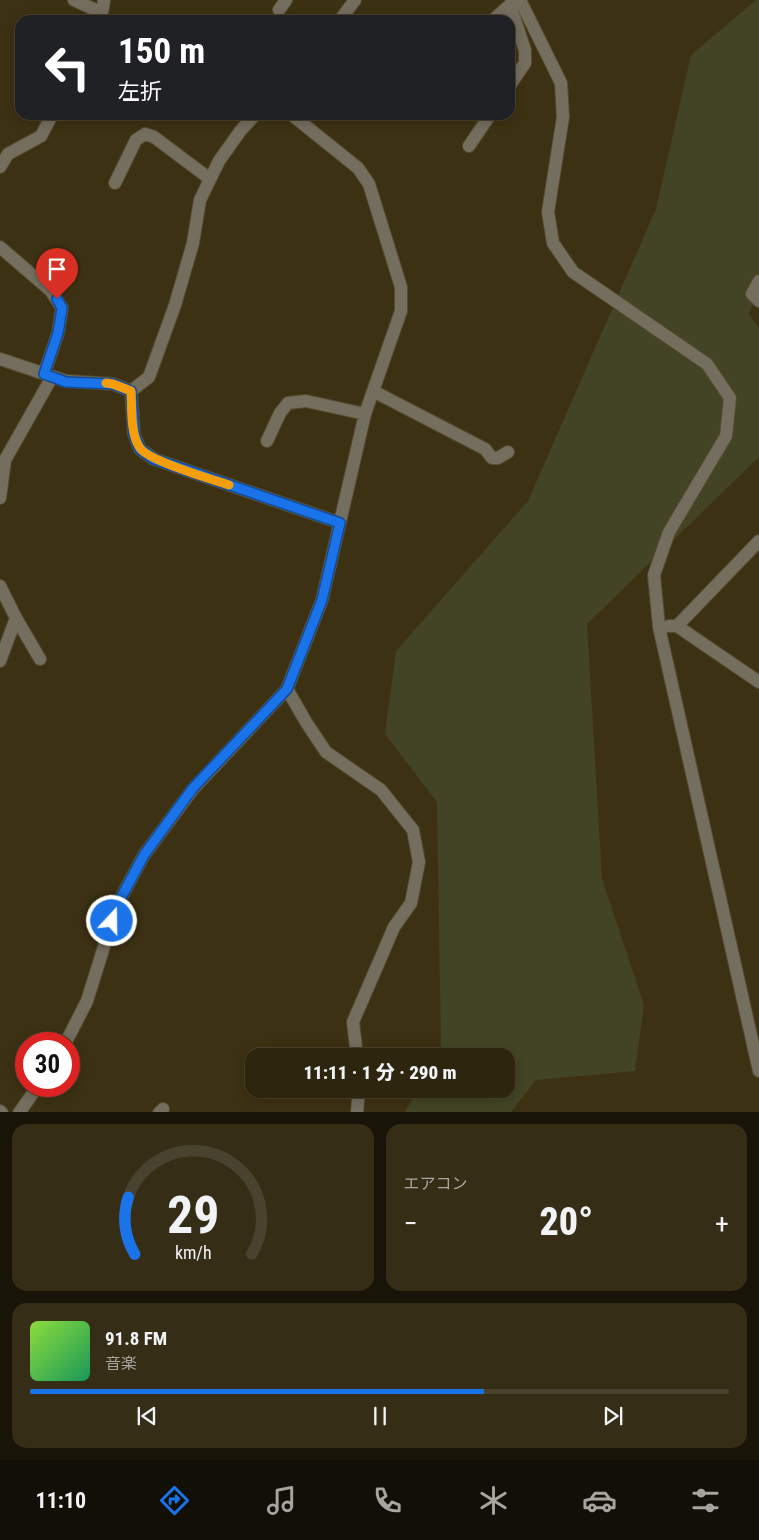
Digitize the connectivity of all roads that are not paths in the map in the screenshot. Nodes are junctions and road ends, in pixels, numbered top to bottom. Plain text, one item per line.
1 (74, 0) edge
2 (355, 0) edge
3 (514, 2) edge
4 (102, 11) edge
5 (344, 15) edge
6 (499, 15) edge
7 (515, 78) edge
8 (49, 120) edge
9 (250, 120) edge
10 (298, 120) edge
11 (487, 120) edge
12 (469, 146) dead end
13 (0, 167) edge
14 (210, 179) junction
15 (115, 183) dead end
16 (0, 246) edge
17 (759, 281) edge
18 (759, 301) edge
19 (0, 359) edge
20 (48, 375) junction
21 (131, 391) junction
22 (373, 391) junction
23 (365, 414) junction
24 (268, 441) dead end
25 (508, 452) dead end
26 (0, 498) edge
27 (340, 523) junction
28 (759, 541) edge
29 (0, 586) edge
30 (16, 618) junction
31 (677, 626) junction
32 (659, 627) junction
33 (40, 659) dead end
34 (0, 660) edge
35 (759, 682) edge
36 (287, 689) junction
37 (71, 1032) edge
38 (356, 1048) edge
39 (759, 1071) edge
40 (30, 1097) edge
41 (358, 1098) edge
42 (20, 1112) edge
43 (357, 1112) edge

1 - 4 street
2 - 5 street
3 - 6 street
3 - 7 street
3 - 32 street
8 - 13 street
9 - 14 street
10 - 22 street
11 - 12 street
14 - 15 street
14 - 21 street
16 - 20 street
17 - 18 street
19 - 20 street
20 - 21 street
20 - 26 street
21 - 27 street
22 - 23 street
22 - 25 street
23 - 24 street
23 - 27 street
27 - 36 street
28 - 31 street
29 - 30 street
30 - 33 street
30 - 34 street
31 - 32 street
31 - 35 street
32 - 39 street
36 - 37 street
36 - 38 street
40 - 42 street
41 - 43 street

